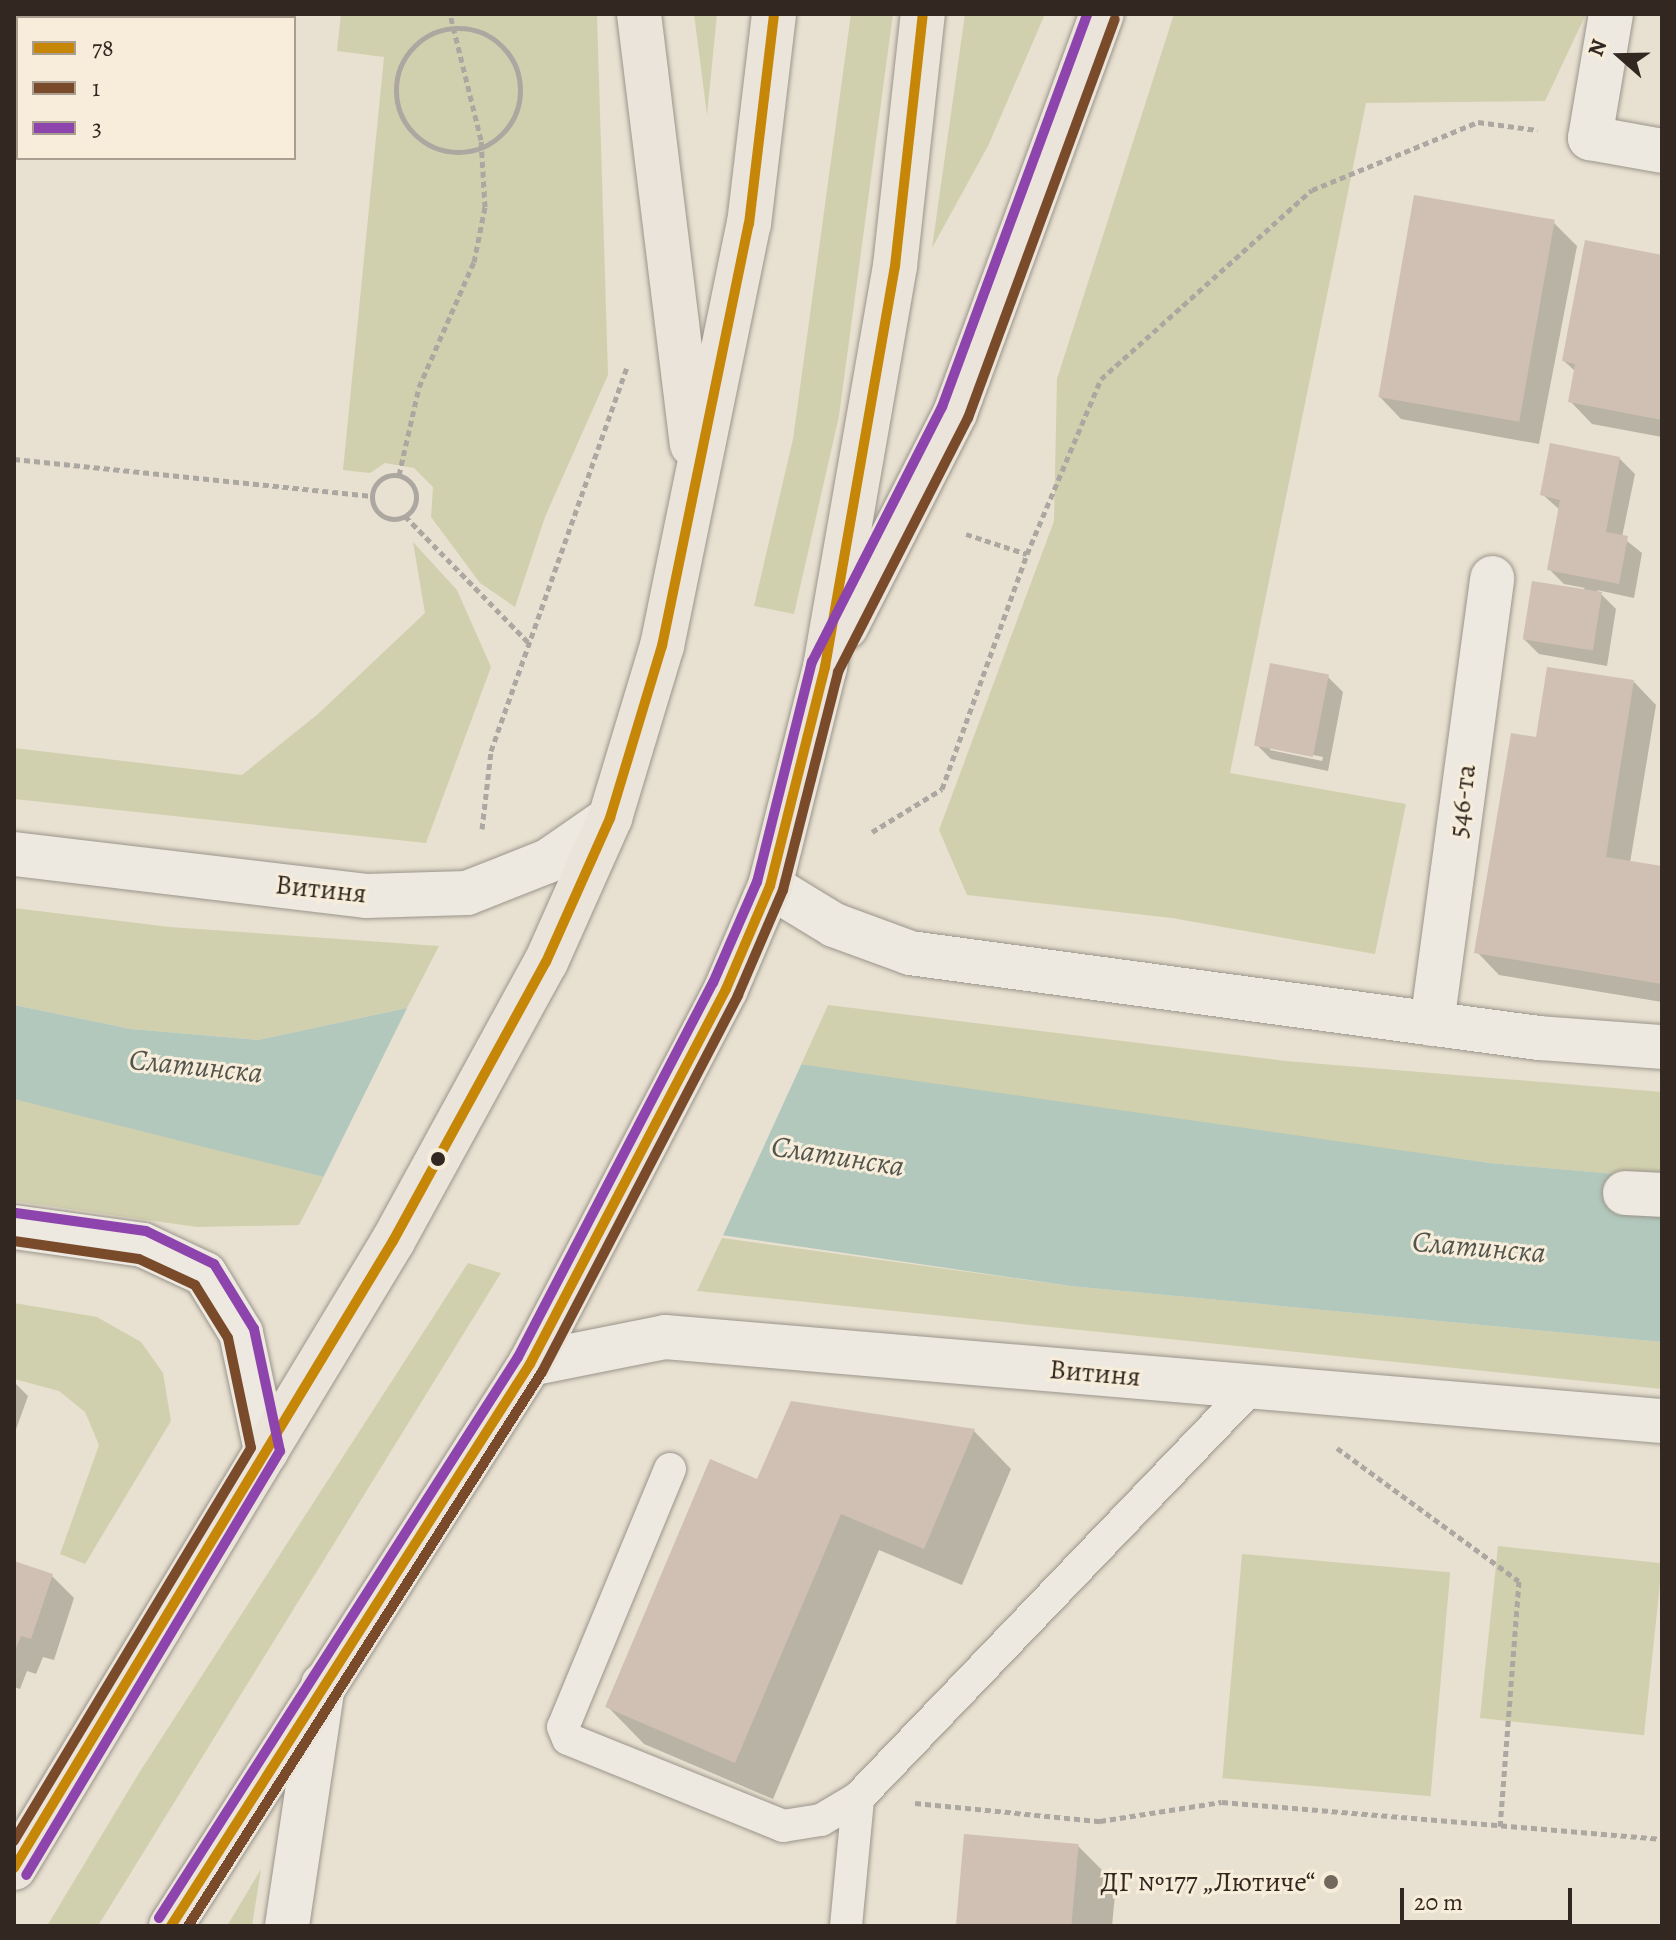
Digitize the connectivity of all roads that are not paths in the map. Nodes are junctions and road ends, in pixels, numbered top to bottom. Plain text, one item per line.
1 (639, 14) edge
2 (774, 14) edge
3 (923, 14) edge
4 (1102, 14) edge
5 (1611, 14) edge
6 (1662, 151) edge
7 (697, 480) junction
8 (1492, 578) dead end
9 (825, 667) junction
10 (610, 818) junction
11 (14, 854) edge
12 (770, 886) junction
13 (1432, 1024) junction
14 (1662, 1047) edge
15 (14, 1227) edge
16 (530, 1364) junction
17 (1253, 1386) junction
18 (1662, 1421) edge
19 (266, 1451) junction
20 (670, 1469) dead end
21 (323, 1685) junction
22 (107, 1708) junction
23 (858, 1798) junction
24 (14, 1829) edge
25 (14, 1868) edge
26 (171, 1926) edge
27 (287, 1926) edge
28 (846, 1926) edge

1 - 7 main road
2 - 7 main road
3 - 9 main road
4 - 9 main road
5 - 6 street
7 - 10 main road
8 - 13 street, 546-та
9 - 12 main road
10 - 11 street, Витиня
10 - 19 main road
12 - 13 street
12 - 16 main road
13 - 14 street
15 - 19 street
16 - 17 street, Витиня
16 - 21 main road
17 - 18 street, Витиня
17 - 23 lane
19 - 22 main road
20 - 23 lane
21 - 26 main road
21 - 27 street
22 - 24 street
22 - 25 main road
23 - 28 lane

